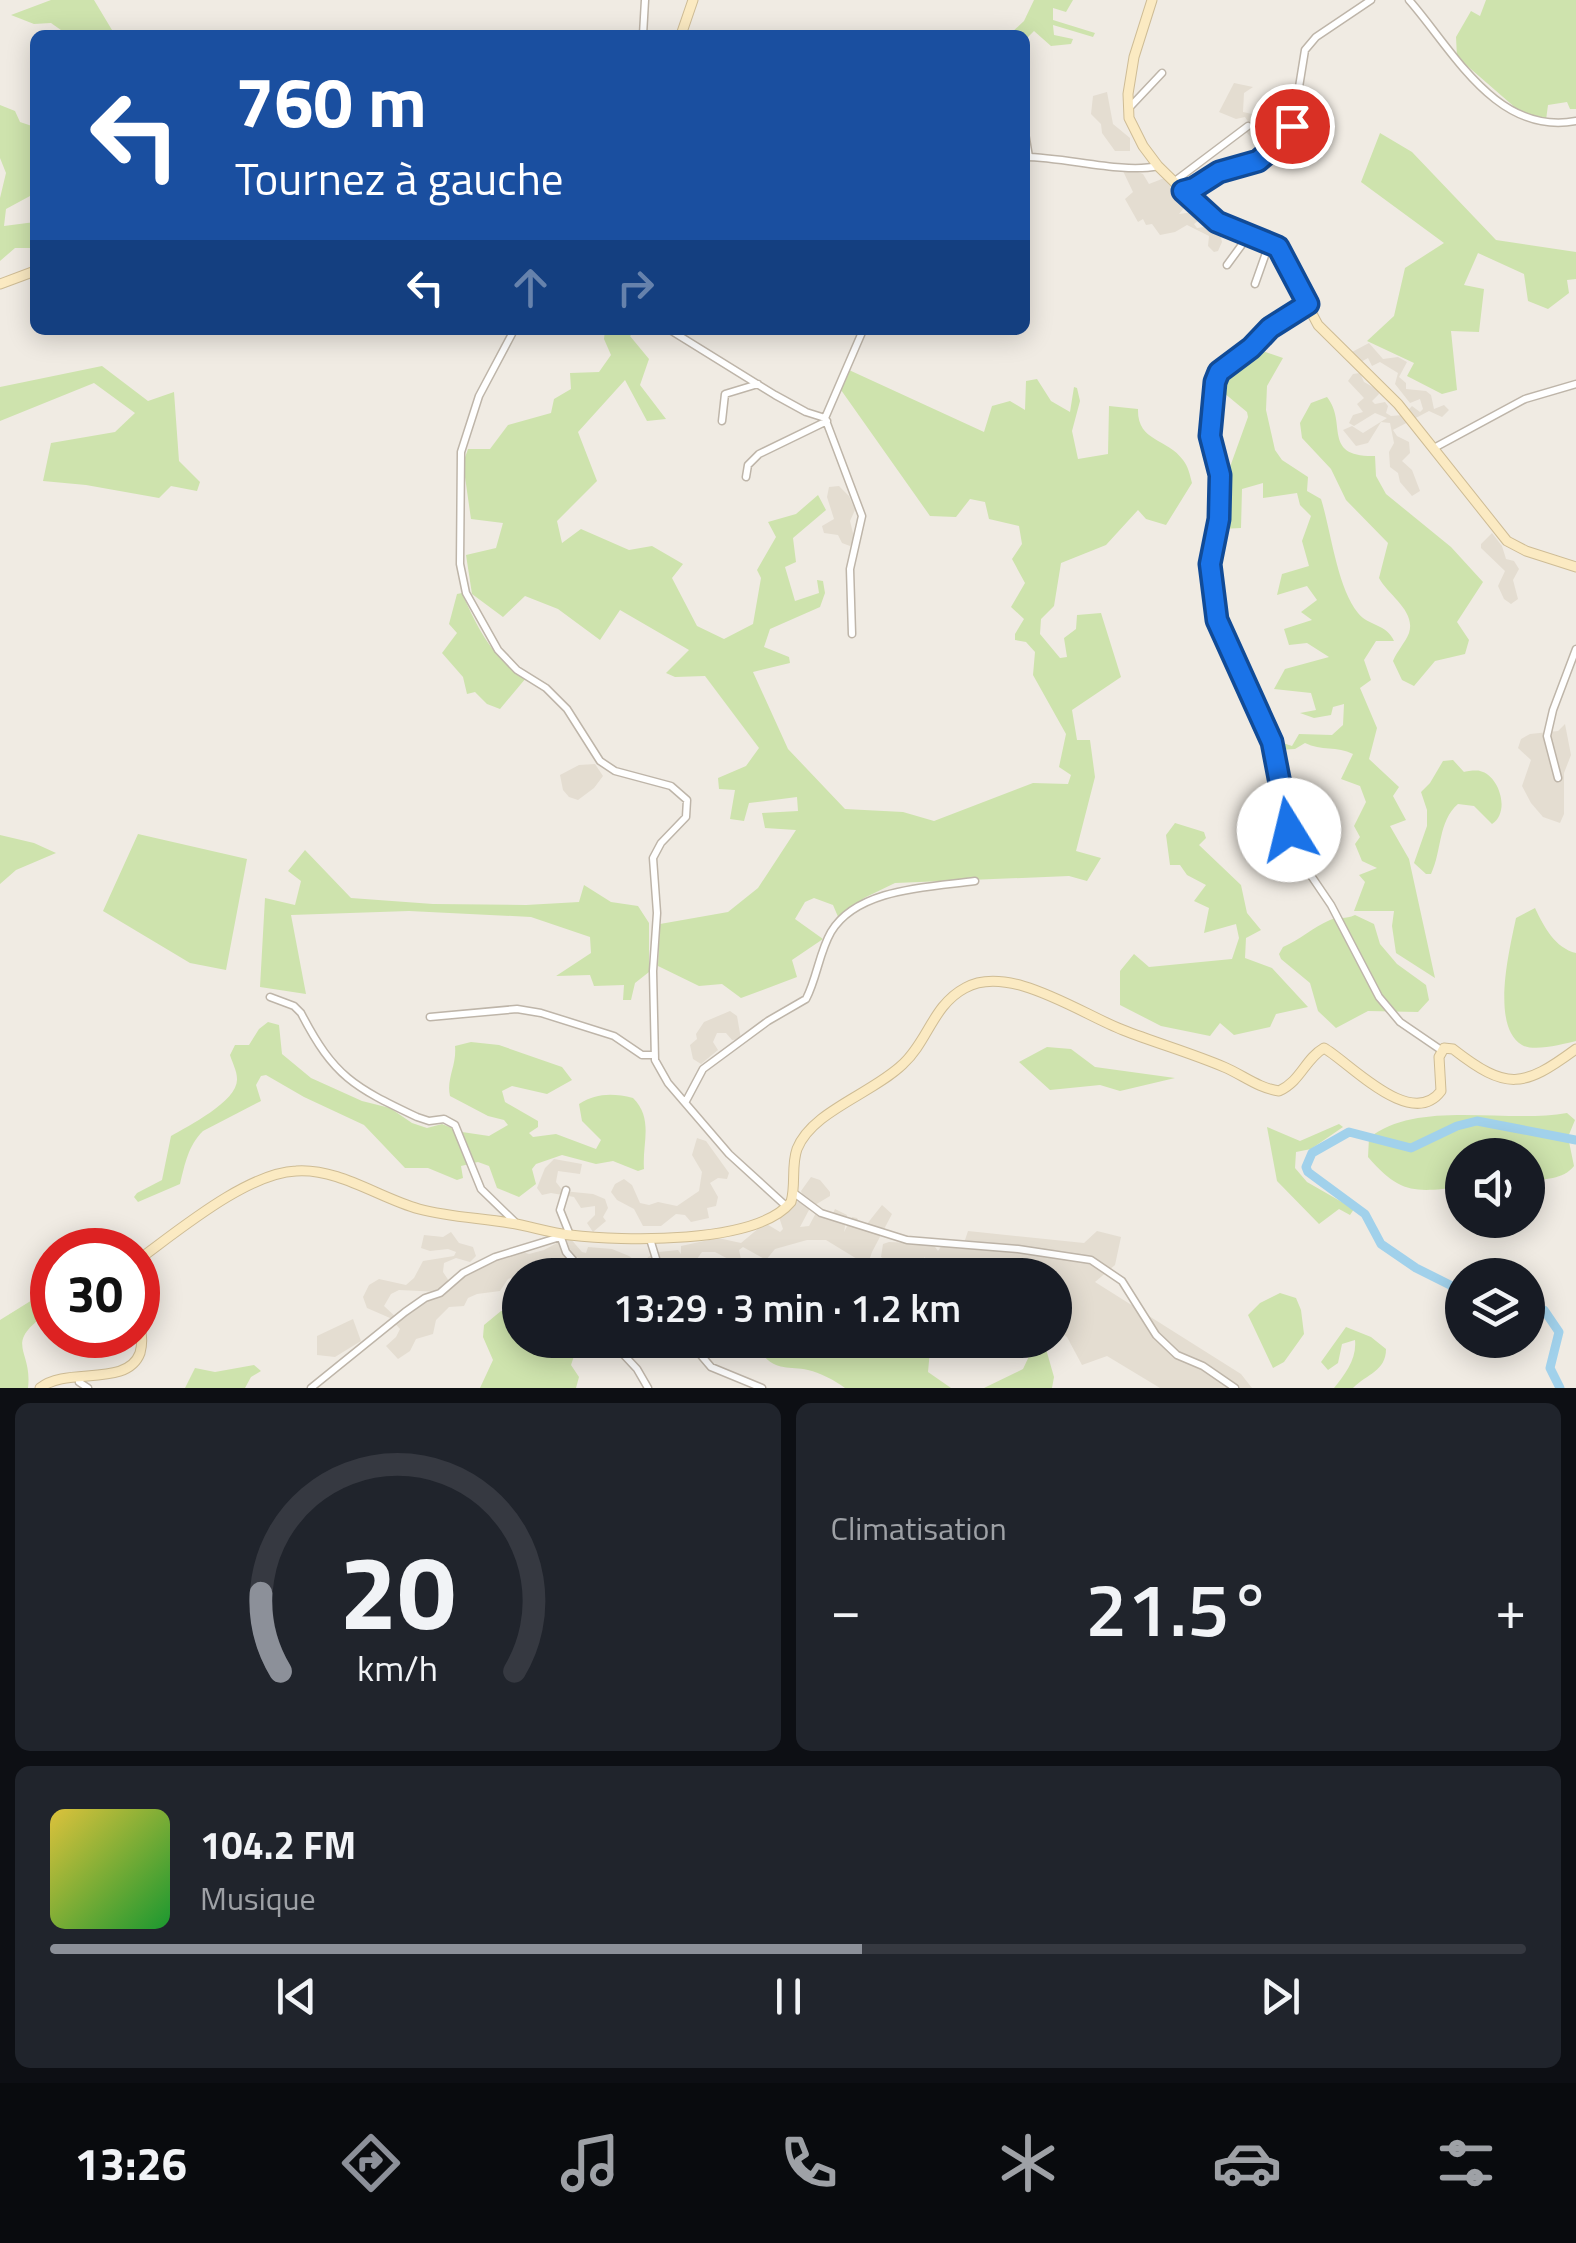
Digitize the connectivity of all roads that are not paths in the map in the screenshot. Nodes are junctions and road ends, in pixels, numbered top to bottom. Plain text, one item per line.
1 (645, 0) edge
2 (694, 0) edge
3 (1152, 0) edge
4 (1372, 0) edge
5 (1409, 0) edge
6 (643, 30) edge
7 (682, 30) edge
8 (1162, 73) dead end
9 (1128, 108) junction
10 (1576, 120) edge
11 (1248, 126) dead end
12 (1030, 157) edge
13 (1158, 166) junction
14 (1175, 181) junction
15 (1183, 191) junction
16 (1249, 235) junction
17 (1265, 240) junction
18 (1227, 265) dead end
19 (30, 273) edge
20 (0, 284) edge
21 (1254, 284) dead end
22 (1308, 304) junction
23 (511, 335) edge
24 (678, 335) edge
25 (861, 335) edge
26 (758, 384) junction
27 (1576, 384) edge
28 (826, 419) junction
29 (722, 421) dead end
30 (1434, 448) junction
31 (746, 477) dead end
32 (1576, 567) edge
33 (852, 634) dead end
34 (1576, 649) edge
35 (1558, 778) dead end
36 (974, 881) dead end
37 (270, 997) dead end
38 (430, 1016) dead end
39 (1576, 1049) edge
40 (1441, 1050) junction
41 (655, 1056) junction
42 (686, 1101) junction
43 (566, 1190) dead end
44 (794, 1193) junction
45 (788, 1207) junction
46 (516, 1223) junction
47 (563, 1235) junction
48 (650, 1239) junction
49 (160, 1245) edge
50 (571, 1258) edge
51 (655, 1258) edge
52 (137, 1358) edge
53 (627, 1358) edge
54 (703, 1358) edge
55 (84, 1385) edge
56 (40, 1388) edge
57 (310, 1388) edge
58 (648, 1388) edge
59 (762, 1388) edge
60 (1235, 1388) edge

1 - 6 street
2 - 7 street
3 - 9 street
4 - 15 street
5 - 10 street
8 - 9 street
9 - 13 street
11 - 14 street
12 - 13 street
13 - 14 street
14 - 15 street
15 - 16 street
16 - 17 street
16 - 18 street
17 - 21 street
17 - 22 street
19 - 20 street
22 - 30 street
22 - 40 street
23 - 41 street
24 - 26 street
25 - 28 street
26 - 28 street
26 - 29 street
27 - 30 street
28 - 31 street
28 - 33 street
30 - 32 street
34 - 35 street
36 - 42 street
37 - 46 street
38 - 41 street
39 - 40 street
40 - 44 street
41 - 42 street
42 - 45 street
43 - 47 street
44 - 45 street
44 - 60 street
45 - 48 street
46 - 47 street
46 - 49 street
47 - 48 street
47 - 50 street
47 - 57 street
48 - 51 street
52 - 55 street
53 - 58 street
54 - 59 street
55 - 56 street

